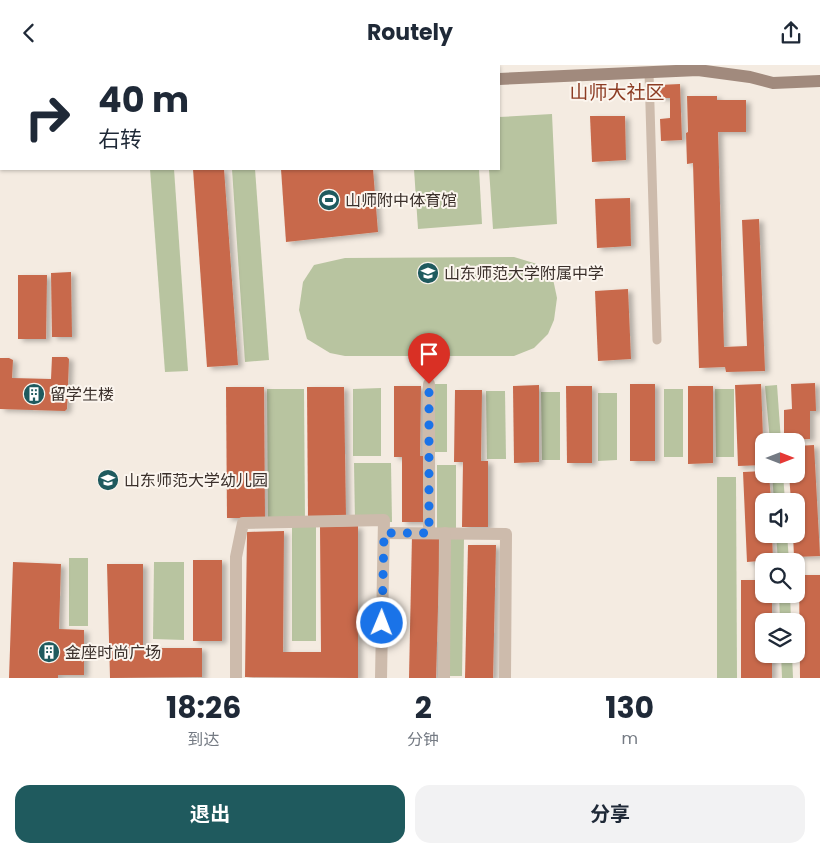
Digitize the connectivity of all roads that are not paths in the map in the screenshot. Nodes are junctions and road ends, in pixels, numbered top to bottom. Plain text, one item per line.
1 (698, 68) edge
2 (649, 73) junction
3 (500, 79) edge
4 (820, 81) edge
5 (657, 340) dead end
6 (429, 384) dead end
7 (384, 533) junction
8 (429, 533) junction
9 (445, 533) junction
10 (236, 678) edge
11 (382, 678) edge
12 (444, 678) edge
13 (505, 678) edge

1 - 2 street
1 - 4 street
2 - 3 street
2 - 5 lane
6 - 8 street
7 - 8 street
7 - 10 street
7 - 11 street
8 - 9 street
9 - 12 street
9 - 13 street

